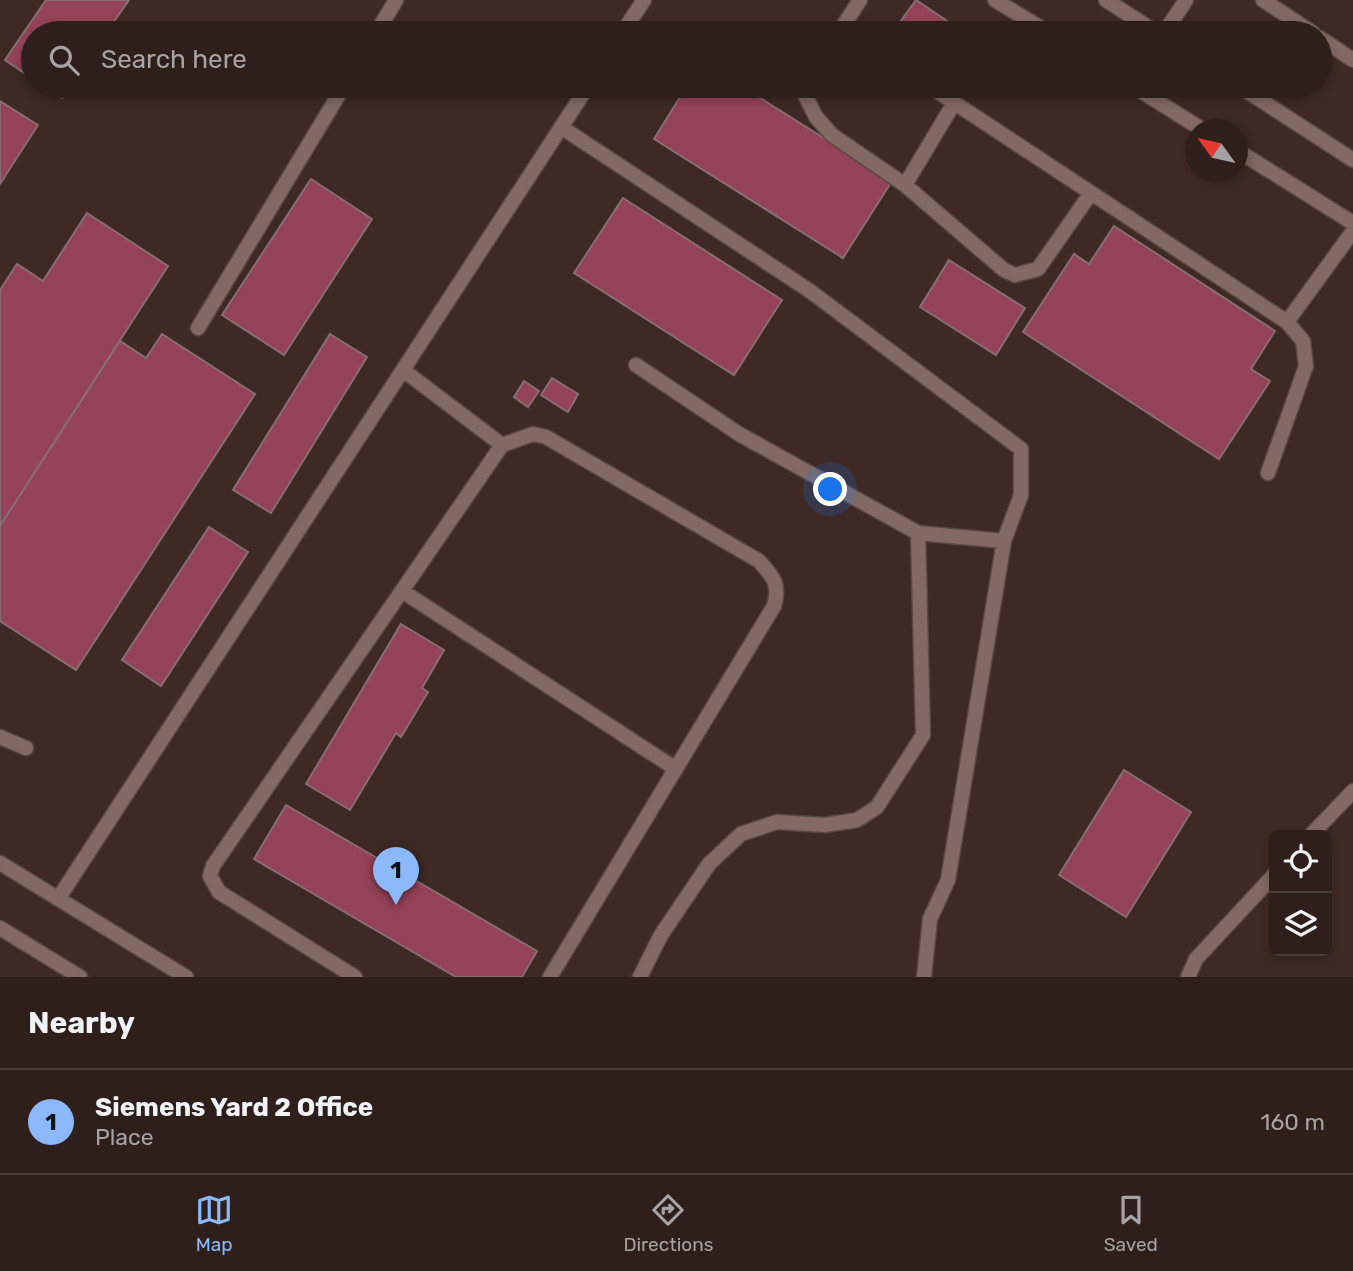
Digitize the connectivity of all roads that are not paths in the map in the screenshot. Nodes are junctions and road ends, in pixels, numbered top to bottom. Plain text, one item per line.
1 (396, 0) edge
2 (644, 0) edge
3 (860, 0) edge
4 (995, 0) edge
5 (1106, 0) edge
6 (1186, 0) edge
7 (1263, 0) edge
8 (383, 21) edge
9 (630, 21) edge
10 (850, 21) edge
11 (1029, 21) edge
12 (1138, 21) edge
13 (1172, 21) edge
14 (1295, 21) edge
15 (1332, 46) edge
16 (1353, 60) edge
17 (337, 98) edge
18 (580, 98) edge
19 (806, 98) edge
20 (947, 98) edge
21 (1152, 98) edge
22 (1257, 98) edge
23 (954, 103) junction
24 (1186, 119) edge
25 (561, 127) junction
26 (1248, 158) edge
27 (1353, 160) edge
28 (905, 185) junction
29 (1091, 193) junction
30 (1353, 223) edge
31 (1353, 231) edge
32 (1287, 322) junction
33 (198, 328) dead end
34 (636, 365) dead end
35 (403, 370) junction
36 (502, 444) junction
37 (1268, 473) dead end
38 (918, 533) junction
39 (1004, 541) junction
40 (402, 591) junction
41 (0, 737) edge
42 (26, 748) dead end
43 (676, 769) junction
44 (1353, 791) edge
45 (1316, 830) edge
46 (0, 863) edge
47 (1269, 880) edge
48 (58, 899) junction
49 (0, 928) edge
50 (80, 977) edge
51 (186, 977) edge
52 (355, 977) edge
53 (550, 977) edge
54 (640, 977) edge
55 (924, 977) edge
56 (1188, 977) edge

1 - 8 lane
2 - 9 lane
3 - 10 lane
4 - 11 lane
5 - 12 lane
6 - 13 lane
7 - 14 lane
15 - 16 lane
17 - 33 lane
18 - 25 lane
19 - 28 lane
20 - 23 lane
21 - 24 lane
22 - 27 lane
23 - 28 lane
23 - 29 lane
25 - 35 lane
25 - 39 lane
26 - 30 lane
28 - 29 lane
29 - 32 lane
31 - 32 lane
32 - 37 lane
34 - 38 lane
35 - 36 lane
35 - 48 lane
36 - 40 lane
36 - 43 lane
38 - 39 lane
38 - 54 lane
39 - 55 lane
40 - 43 lane
40 - 52 lane
41 - 42 lane
43 - 53 lane
44 - 45 lane
46 - 48 lane
47 - 56 lane
48 - 51 lane
49 - 50 lane

